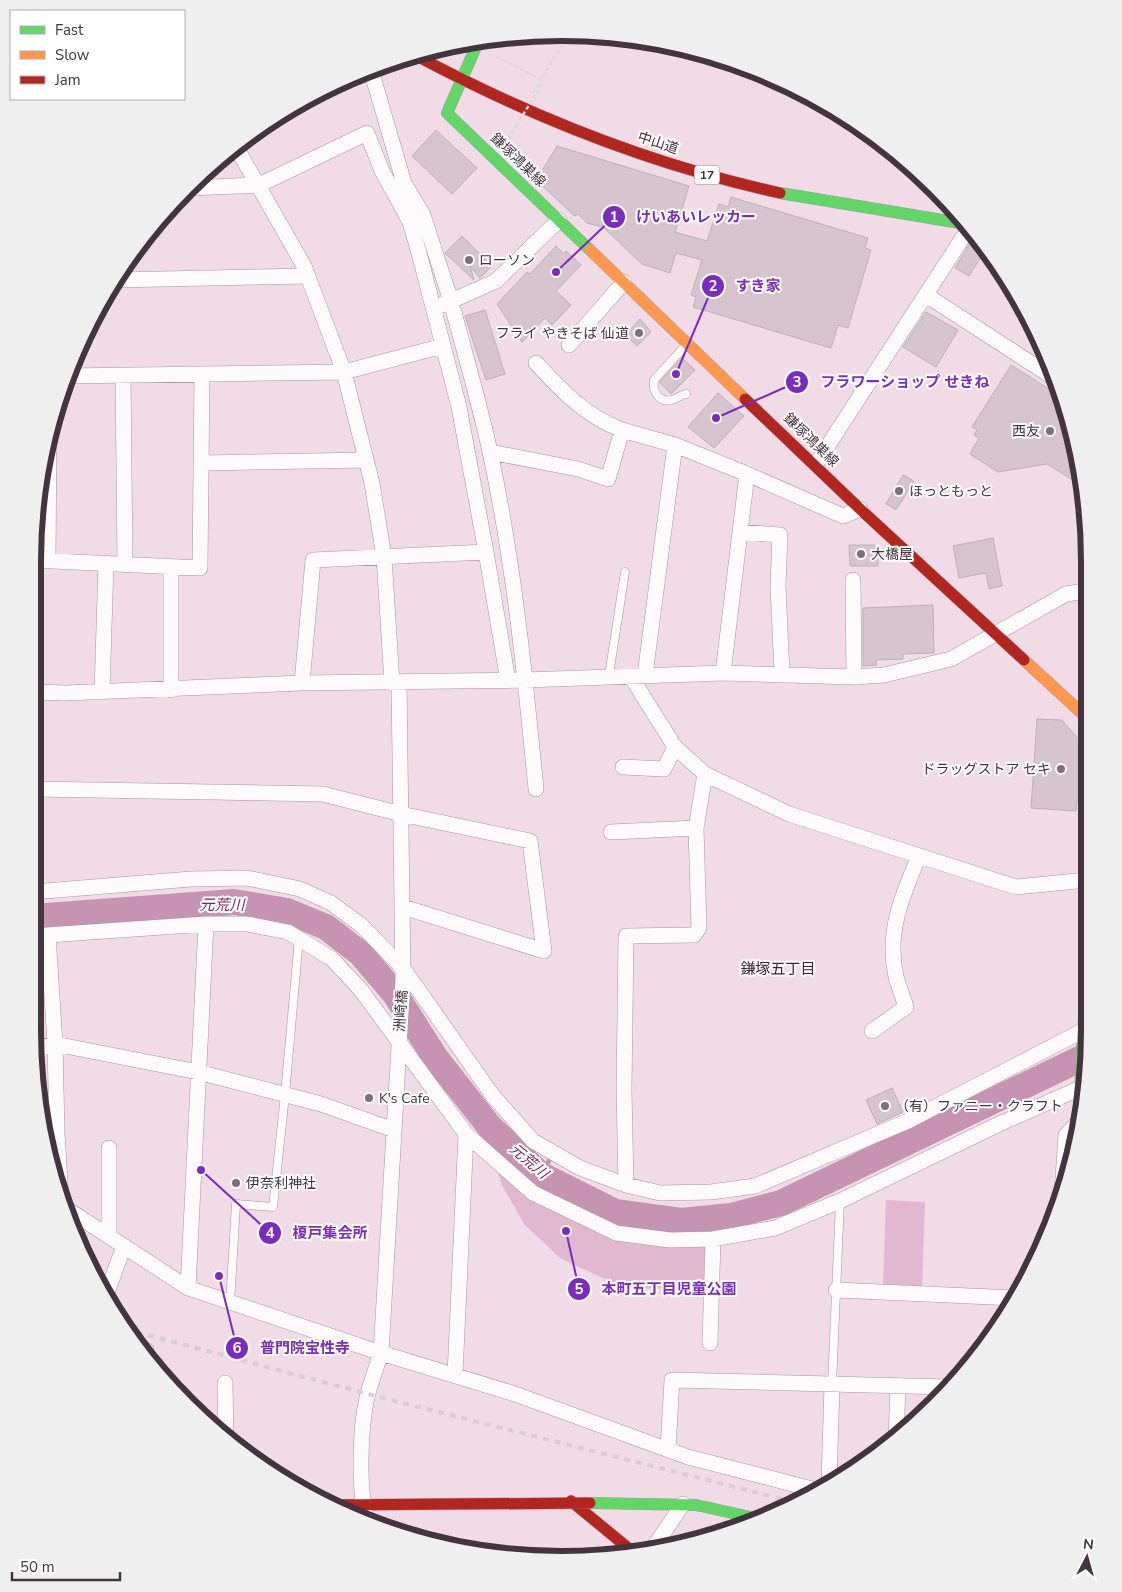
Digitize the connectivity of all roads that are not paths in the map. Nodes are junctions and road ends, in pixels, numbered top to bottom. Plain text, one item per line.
1 (475, 49) edge
2 (423, 60) edge
3 (373, 77) edge
4 (461, 81) junction
5 (240, 153) edge
6 (259, 185) junction
7 (199, 188) edge
8 (559, 220) junction
9 (955, 222) edge
10 (965, 234) edge
11 (308, 276) junction
12 (124, 280) edge
13 (624, 282) junction
14 (926, 295) junction
15 (451, 301) junction
16 (434, 308) junction
17 (688, 342) junction
18 (569, 345) dead end
19 (443, 346) junction
20 (536, 363) dead end
21 (344, 372) junction
22 (1045, 372) edge
23 (202, 374) junction
24 (123, 375) junction
25 (76, 376) edge
26 (686, 394) dead end
27 (622, 430) junction
28 (674, 446) junction
29 (490, 452) junction
30 (366, 460) junction
31 (201, 462) junction
32 (816, 464) junction
33 (747, 474) junction
34 (860, 509) junction
35 (43, 518) edge
36 (740, 532) junction
37 (42, 536) edge
38 (486, 552) junction
39 (384, 556) junction
40 (41, 560) edge
41 (106, 563) junction
42 (125, 564) junction
43 (171, 567) junction
44 (625, 572) dead end
45 (853, 580) dead end
46 (1081, 591) edge
47 (997, 635) junction
48 (724, 673) junction
49 (782, 674) junction
50 (609, 676) junction
51 (638, 676) junction
52 (854, 677) junction
53 (525, 680) junction
54 (508, 681) junction
55 (302, 683) junction
56 (395, 683) junction
57 (170, 690) junction
58 (41, 692) edge
59 (102, 692) junction
60 (1081, 712) edge
61 (675, 747) junction
62 (623, 767) dead end
63 (704, 774) junction
64 (41, 789) edge
65 (536, 789) dead end
66 (401, 814) junction
67 (696, 828) junction
68 (611, 832) dead end
69 (919, 856) junction
70 (1081, 881) edge
71 (41, 891) edge
72 (403, 907) junction
73 (206, 924) junction
74 (41, 936) edge
75 (299, 938) junction
76 (41, 943) edge
77 (403, 973) junction
78 (872, 1031) dead end
79 (1081, 1033) edge
80 (55, 1044) junction
81 (399, 1044) junction
82 (41, 1047) edge
83 (198, 1072) junction
84 (1077, 1088) edge
85 (285, 1095) junction
86 (1071, 1129) edge
87 (394, 1130) junction
88 (466, 1134) junction
89 (109, 1148) dead end
90 (1064, 1161) edge
91 (59, 1166) edge
92 (626, 1185) junction
93 (840, 1201) junction
94 (75, 1214) edge
95 (109, 1236) junction
96 (714, 1240) junction
97 (124, 1246) junction
98 (109, 1287) edge
99 (188, 1288) junction
100 (836, 1290) junction
101 (1007, 1298) edge
102 (230, 1303) junction
103 (710, 1343) dead end
104 (381, 1353) junction
105 (455, 1375) junction
106 (225, 1383) dead end
107 (832, 1385) junction
108 (898, 1387) junction
109 (940, 1387) edge
110 (226, 1428) edge
111 (896, 1428) edge
112 (668, 1450) junction
113 (829, 1476) edge
114 (808, 1488) edge
115 (572, 1501) junction
116 (682, 1504) junction
117 (349, 1505) edge
118 (362, 1505) junction
119 (364, 1512) edge
120 (746, 1516) edge
121 (657, 1542) edge
122 (625, 1546) edge

1 - 4 main road, 鎌塚鴻巣線
2 - 4 main road, 中山道 / 17
3 - 15 street
4 - 8 main road, 鎌塚鴻巣線
4 - 9 main road, 中山道 / 17
5 - 6 street, 洲崎橋
6 - 7 street
6 - 11 street, 洲崎橋
6 - 16 street
8 - 13 main road, 鎌塚鴻巣線
8 - 15 street
10 - 14 street
11 - 12 street
11 - 21 street, 洲崎橋
13 - 17 main road, 鎌塚鴻巣線
13 - 18 street
14 - 22 street
14 - 32 street
15 - 16 street
15 - 29 street
16 - 19 street
17 - 26 lane
17 - 32 main road, 鎌塚鴻巣線
19 - 21 street
19 - 38 street
20 - 27 street
21 - 23 street
21 - 30 street, 洲崎橋
23 - 24 street
23 - 31 street
24 - 25 street
24 - 42 street
27 - 28 street
27 - 29 street
28 - 33 street
28 - 51 street
29 - 53 street
30 - 31 street
30 - 39 street, 洲崎橋
31 - 43 street
32 - 34 main road, 鎌塚鴻巣線
33 - 34 street
33 - 36 street
34 - 47 main road, 鎌塚鴻巣線
35 - 37 street
36 - 48 street
36 - 49 street
38 - 39 street
38 - 54 street
39 - 55 street
39 - 56 street, 洲崎橋
40 - 41 street
41 - 42 street
41 - 59 street
42 - 43 street
43 - 57 street
44 - 50 lane
45 - 52 street
46 - 47 street
47 - 52 street
47 - 60 main road, 鎌塚鴻巣線
48 - 49 street
48 - 51 street
49 - 52 street
50 - 51 street
50 - 53 street
51 - 61 street
53 - 54 street
53 - 65 street
54 - 56 street
55 - 56 street
55 - 57 street
56 - 66 street, 洲崎橋
57 - 59 street
58 - 59 street
61 - 62 street
61 - 63 street
63 - 67 street
63 - 69 street
64 - 66 street
66 - 72 street, 洲崎橋
66 - 72 street
67 - 68 street
67 - 92 street
69 - 70 street
69 - 78 street
71 - 77 street
72 - 77 street, 洲崎橋
73 - 74 street
73 - 75 street
73 - 83 street
75 - 81 street
75 - 85 lane
76 - 80 street
77 - 81 street, 洲崎橋
77 - 92 street
79 - 92 street
80 - 82 street
80 - 83 street
80 - 91 street
81 - 87 street, 洲崎橋
81 - 88 street
83 - 85 street
83 - 99 street
84 - 93 street
85 - 87 street
85 - 102 lane
86 - 90 street
87 - 104 street, 洲崎橋
88 - 96 street
88 - 105 street
89 - 95 street
93 - 96 street
93 - 100 lane
94 - 95 street
95 - 97 street
96 - 103 street
97 - 98 street
97 - 99 street
99 - 102 street
100 - 101 street
100 - 107 lane
102 - 104 street
104 - 105 street
104 - 118 street, 洲崎橋
105 - 112 street
106 - 110 street
107 - 108 street
107 - 112 street
107 - 113 street
108 - 109 street
108 - 111 street
112 - 114 street
115 - 116 main road
115 - 118 main road
115 - 122 main road
116 - 120 main road
116 - 121 street
117 - 118 main road
118 - 119 street, 洲崎橋

